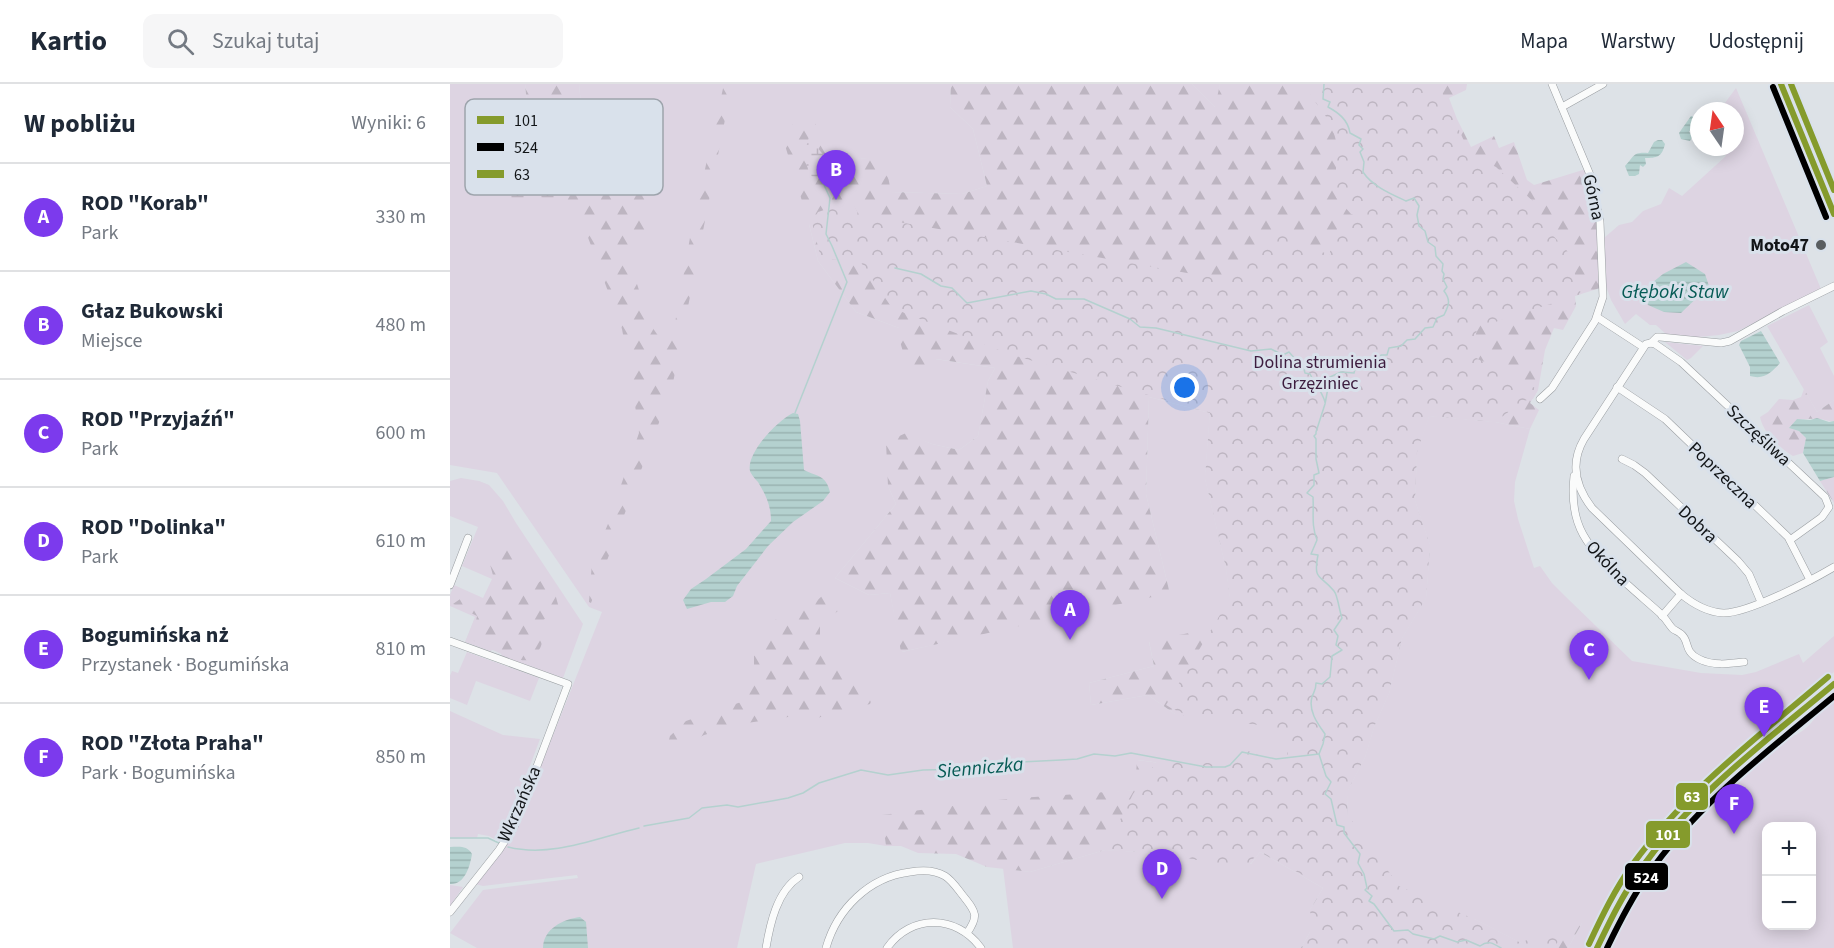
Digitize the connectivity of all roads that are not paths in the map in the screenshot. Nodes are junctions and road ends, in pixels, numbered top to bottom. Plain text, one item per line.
1 (1552, 84) edge
2 (1604, 84) edge
3 (1781, 84) edge
4 (1562, 107) junction
5 (1834, 214) edge
6 (1834, 286) edge
7 (1597, 317) junction
8 (1651, 343) junction
9 (1643, 347) junction
10 (1617, 387) junction
11 (1540, 399) dead end
12 (1622, 459) dead end
13 (1575, 471) junction
14 (468, 538) dead end
15 (1790, 540) junction
16 (1834, 567) edge
17 (1810, 580) junction
18 (450, 585) edge
19 (1681, 594) junction
20 (1761, 602) junction
21 (1662, 616) junction
22 (450, 641) edge
23 (1744, 662) dead end
24 (1834, 684) edge
25 (799, 877) dead end
26 (450, 912) edge
27 (968, 933) junction
28 (766, 948) edge
29 (826, 948) edge
30 (886, 948) edge
31 (981, 948) edge
32 (1597, 948) edge

1 - 4 street, Górna
2 - 4 street
3 - 5 street
4 - 7 street, Górna
6 - 8 street
7 - 9 street
7 - 11 street, Górna
8 - 9 street
8 - 15 street, Szczęśliwa
9 - 10 street, Okólna
10 - 13 street, Okólna
10 - 15 street, Poprzeczna
12 - 20 street, Dobra
13 - 19 street, Okólna
13 - 21 street, Okólna
14 - 18 street
15 - 17 street, Poprzeczna
16 - 17 street, Okólna
17 - 20 street, Okólna
19 - 20 street, Okólna
19 - 21 street
21 - 23 street, Okólna
22 - 26 street, Wkrzańska
24 - 32 street
25 - 28 street
27 - 29 street
27 - 30 street
27 - 31 street

